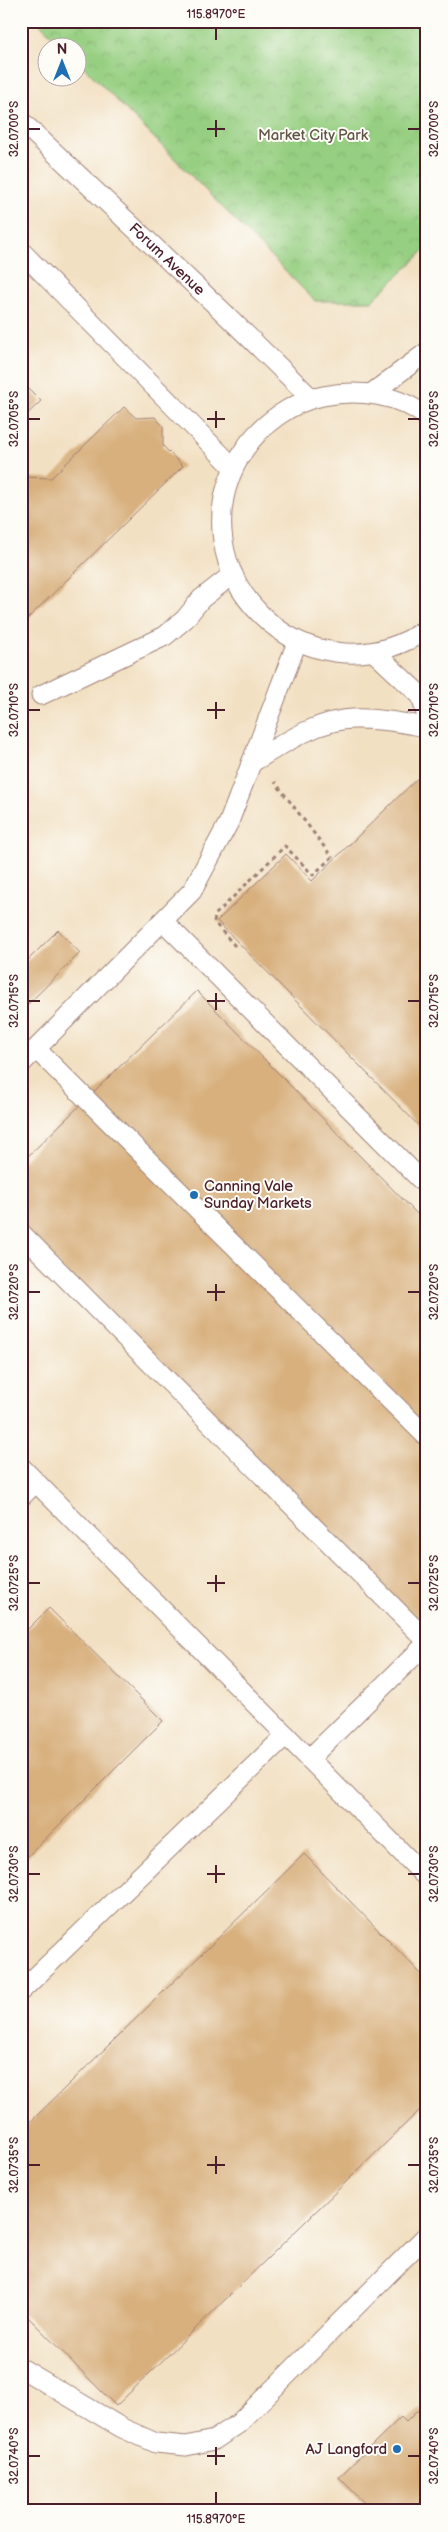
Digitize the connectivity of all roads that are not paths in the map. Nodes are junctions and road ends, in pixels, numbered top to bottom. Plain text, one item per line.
1 (21, 122) edge
2 (21, 251) edge
3 (427, 352) edge
4 (372, 393) junction
5 (311, 398) junction
6 (427, 416) edge
7 (233, 467) junction
8 (233, 574) junction
9 (427, 629) edge
10 (297, 642) junction
11 (374, 652) junction
12 (41, 695) dead end
13 (427, 718) edge
14 (427, 728) edge
15 (251, 763) junction
16 (164, 920) junction
17 (36, 1049) junction
18 (21, 1064) edge
19 (427, 1186) edge
20 (21, 1233) edge
21 (427, 1437) edge
22 (21, 1467) edge
23 (36, 1482) junction
24 (21, 1497) edge
25 (427, 1642) edge
26 (286, 1735) junction
27 (309, 1759) junction
28 (427, 1878) edge
29 (21, 1991) edge
30 (427, 2235) edge
31 (21, 2368) edge

1 - 5 lane, Forum Avenue
2 - 7 lane
3 - 4 lane
4 - 5 lane
4 - 6 lane
5 - 7 lane
7 - 8 lane
8 - 10 lane
8 - 12 lane
9 - 11 lane
10 - 11 lane
10 - 15 lane
11 - 13 lane
14 - 15 lane
15 - 16 lane
16 - 17 lane
16 - 19 lane
17 - 18 lane
17 - 21 lane
20 - 25 lane
22 - 23 lane
23 - 24 lane
23 - 26 lane
25 - 27 lane
26 - 27 lane
26 - 29 lane
27 - 28 lane
30 - 31 lane

